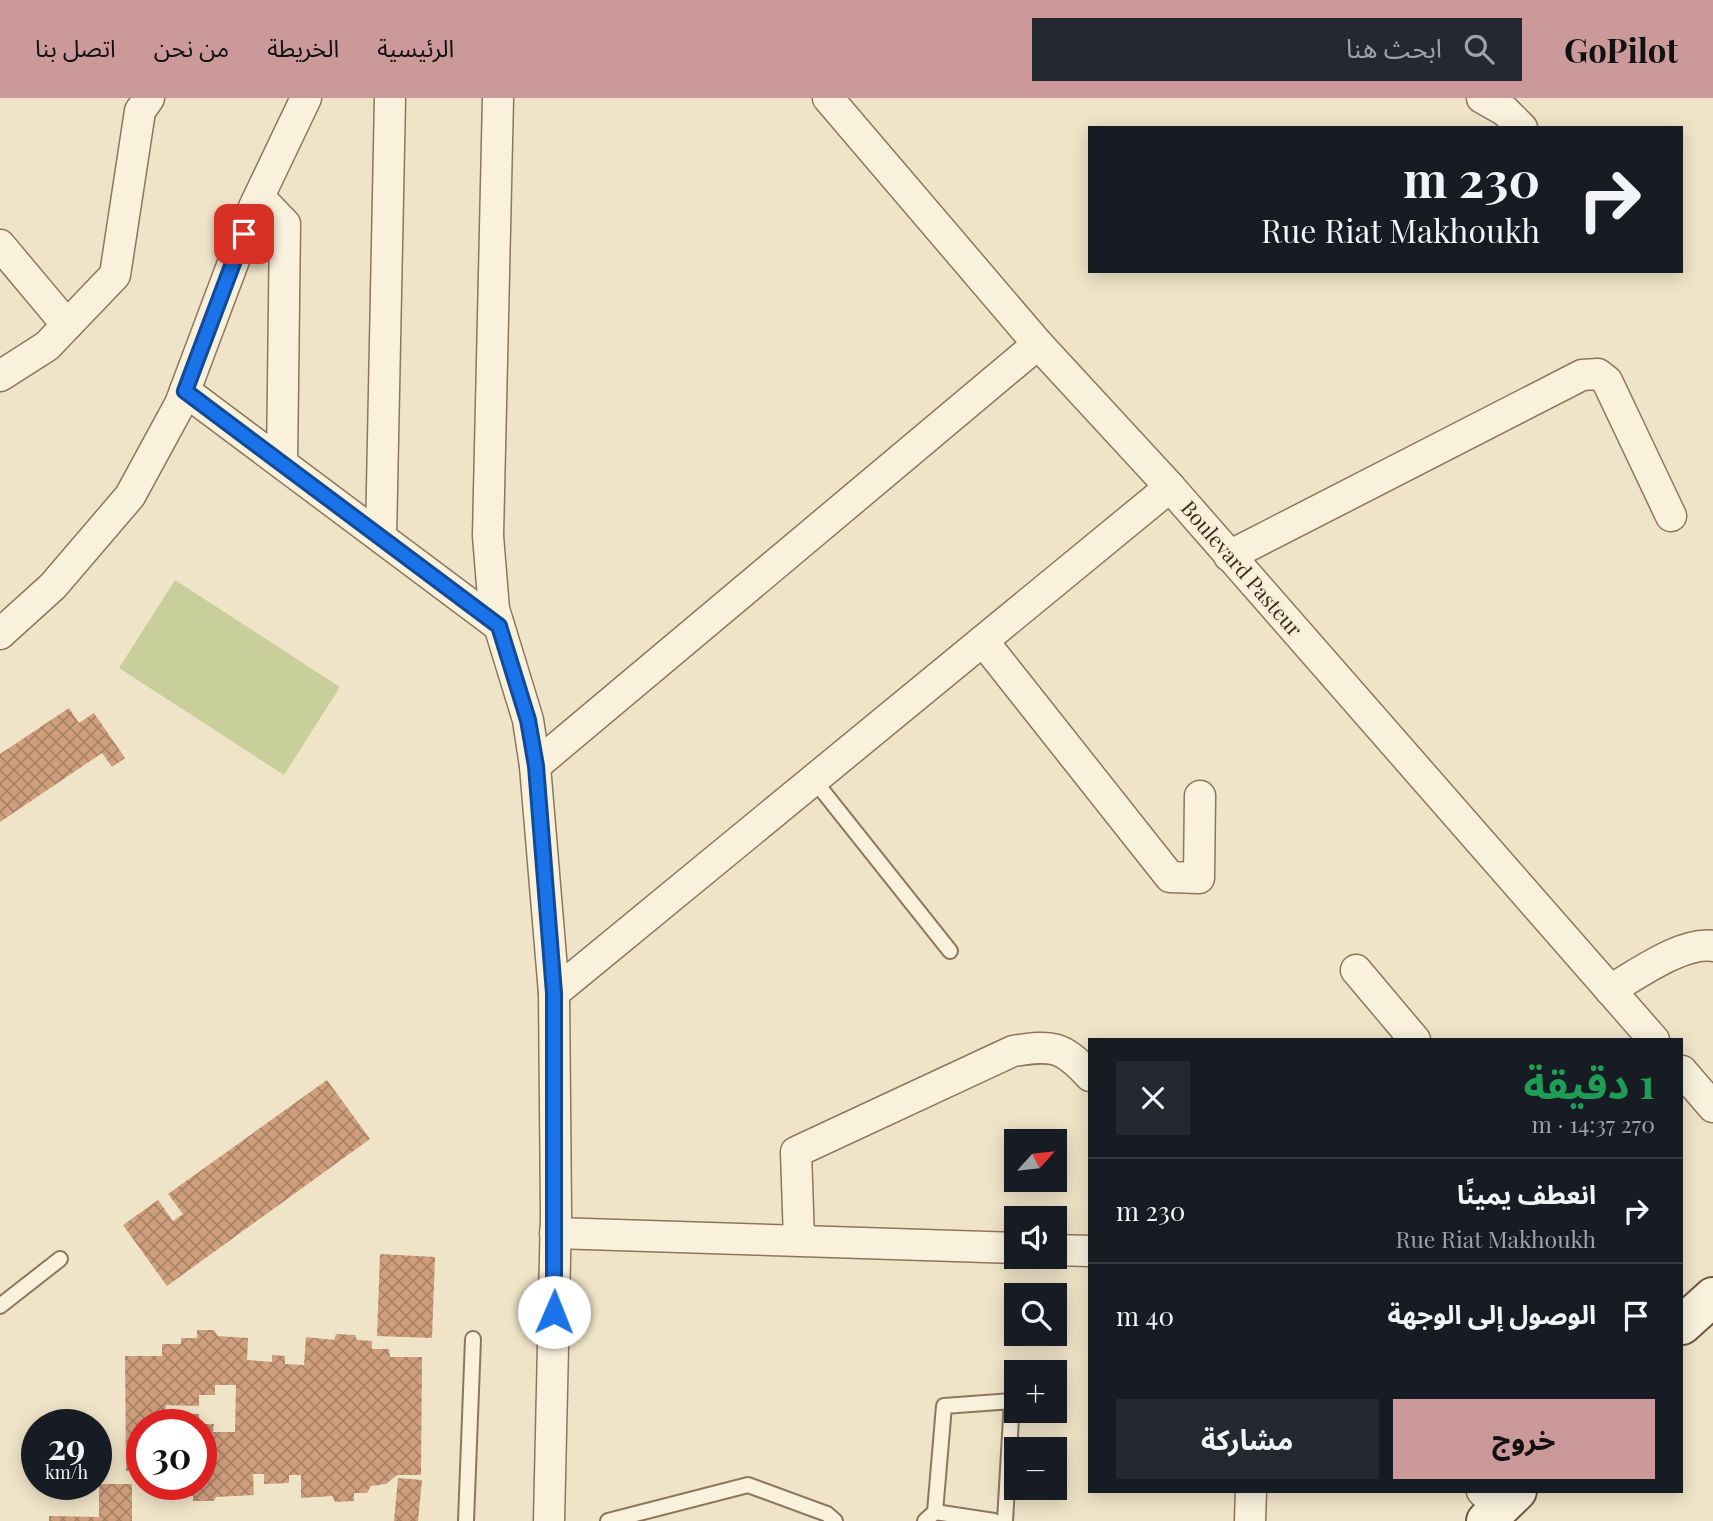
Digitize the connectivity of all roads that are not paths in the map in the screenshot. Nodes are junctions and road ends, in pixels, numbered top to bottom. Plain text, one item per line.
1 (149, 98) edge
2 (306, 98) edge
3 (390, 98) edge
4 (498, 98) edge
5 (1482, 98) edge
6 (834, 100) edge
7 (1520, 126) edge
8 (259, 197) junction
9 (0, 245) edge
10 (66, 325) junction
11 (1038, 344) junction
12 (0, 376) edge
13 (185, 391) junction
14 (282, 463) junction
15 (1170, 487) junction
16 (1671, 516) dead end
17 (381, 537) junction
18 (1229, 556) junction
19 (499, 626) junction
20 (0, 634) edge
21 (983, 641) junction
22 (536, 766) junction
23 (814, 780) junction
24 (1200, 796) dead end
25 (1713, 946) edge
26 (950, 951) dead end
27 (1356, 970) dead end
28 (1611, 990) junction
29 (554, 993) junction
30 (1413, 1038) edge
31 (1652, 1038) edge
32 (1683, 1073) edge
33 (1088, 1074) edge
34 (1713, 1107) edge
35 (555, 1233) junction
36 (799, 1240) junction
37 (1004, 1248) edge
38 (1067, 1250) edge
39 (1088, 1251) edge
40 (60, 1259) dead end
41 (1713, 1297) edge
42 (0, 1306) edge
43 (1683, 1324) edge
44 (473, 1339) dead end
45 (1251, 1493) edge
46 (930, 1517) edge
47 (466, 1521) edge
48 (549, 1521) edge
49 (608, 1521) edge
50 (835, 1521) edge
51 (994, 1521) edge
52 (1005, 1521) edge
53 (1250, 1521) edge

1 - 10 street
2 - 8 street
3 - 17 street
4 - 19 street
5 - 7 street
6 - 11 street, Boulevard Pasteur
8 - 13 street
8 - 14 street
9 - 10 street
10 - 12 street
11 - 15 street, Boulevard Pasteur
11 - 22 street
13 - 14 street
13 - 20 street
14 - 17 street
15 - 18 street, Boulevard Pasteur
15 - 21 street
16 - 18 street
17 - 19 street
18 - 28 street, Boulevard Pasteur
19 - 22 street
21 - 23 street
21 - 24 street
22 - 29 street
23 - 26 lane
23 - 29 street
25 - 28 street
27 - 30 street
28 - 31 street, Boulevard Pasteur
29 - 35 street
32 - 34 street
33 - 36 street
35 - 36 street
35 - 48 street
36 - 37 street
38 - 39 street
40 - 42 lane
41 - 43 main road
44 - 47 lane
45 - 53 street
46 - 51 lane
46 - 52 lane
49 - 50 lane

